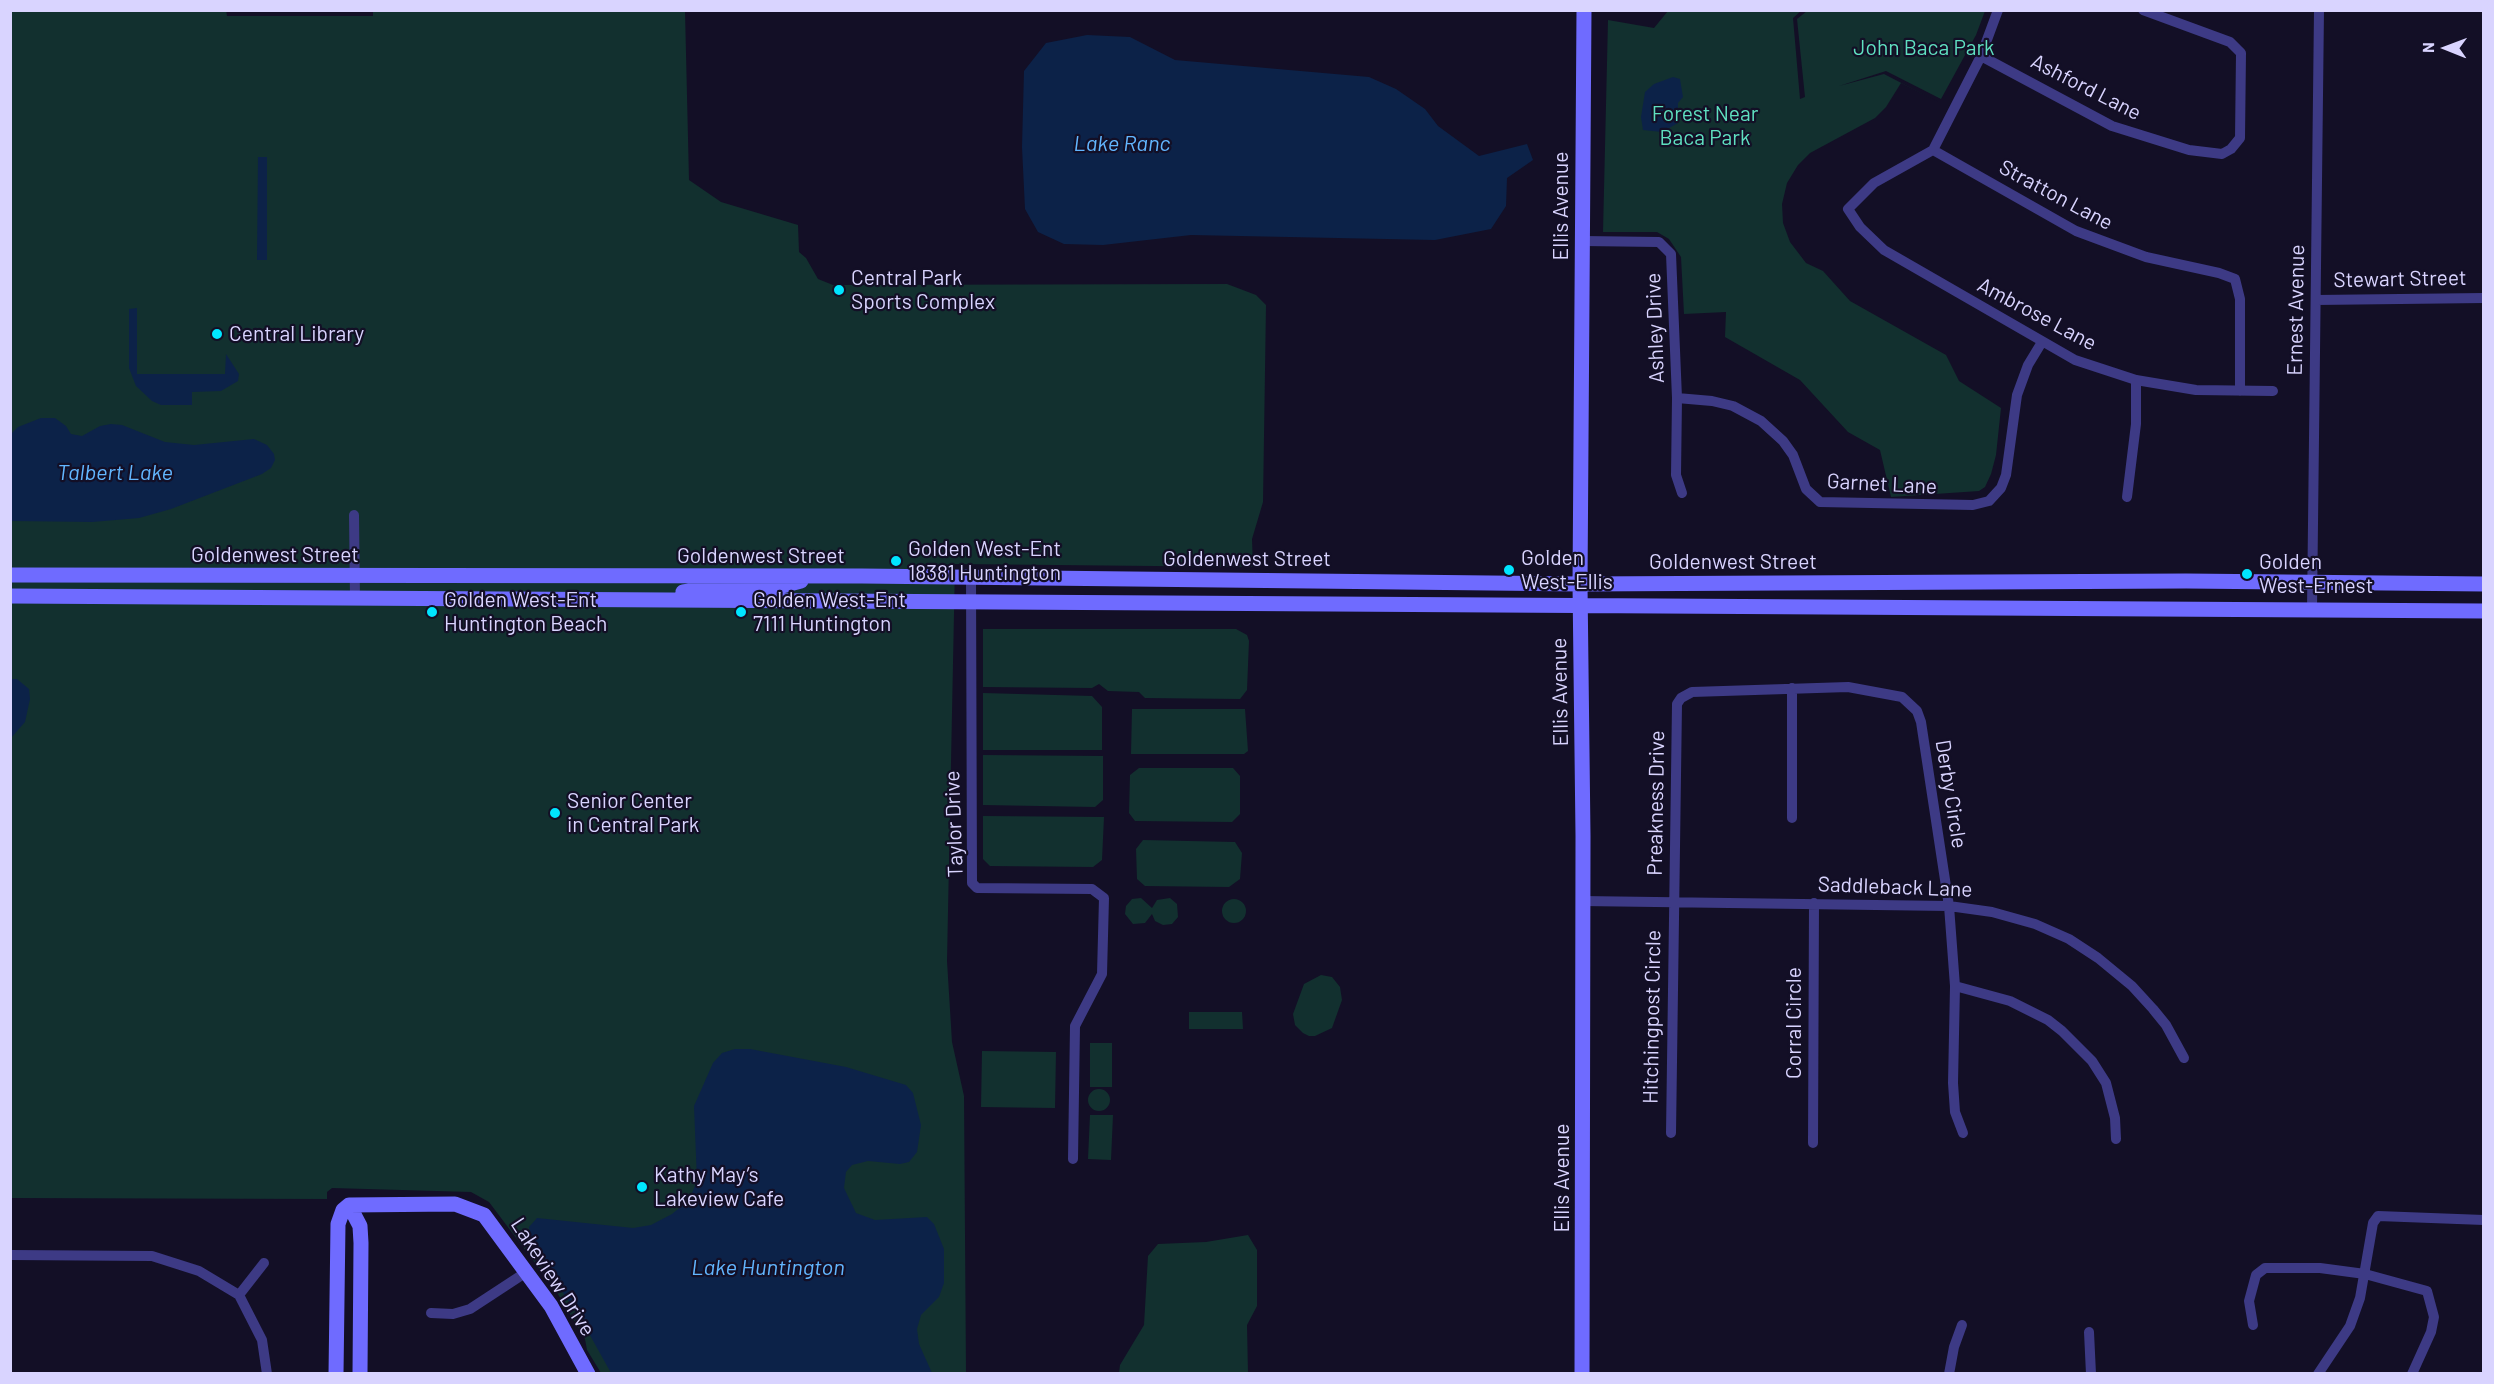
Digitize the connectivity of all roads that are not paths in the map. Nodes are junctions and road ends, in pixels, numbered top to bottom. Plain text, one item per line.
1 (1584, 10) edge
2 (1998, 10) edge
3 (2143, 10) edge
4 (2319, 10) edge
5 (1981, 56) junction
6 (1933, 150) junction
7 (1583, 241) junction
8 (2484, 298) edge
9 (2316, 300) junction
10 (2042, 342) junction
11 (2136, 380) junction
12 (2240, 391) junction
13 (2273, 391) dead end
14 (1677, 398) junction
15 (1682, 493) dead end
16 (2127, 497) dead end
17 (354, 515) dead end
18 (10, 575) edge
19 (356, 576) junction
20 (806, 577) junction
21 (677, 578) junction
22 (971, 578) junction
23 (1580, 584) junction
24 (2313, 584) junction
25 (2484, 584) edge
26 (10, 596) edge
27 (355, 599) junction
28 (532, 600) junction
29 (678, 600) junction
30 (971, 603) junction
31 (1580, 605) junction
32 (2312, 609) junction
33 (2484, 611) edge
34 (1792, 688) junction
35 (1677, 704) joint
36 (1792, 818) dead end
37 (1582, 901) junction
38 (1673, 902) junction
39 (1814, 903) junction
40 (1949, 906) junction
41 (1955, 986) junction
42 (2184, 1058) dead end
43 (1963, 1132) dead end
44 (1671, 1133) dead end
45 (2116, 1139) dead end
46 (1813, 1143) dead end
47 (1073, 1159) dead end
48 (349, 1204) junction
49 (374, 1204) junction
50 (2484, 1220) edge
51 (360, 1226) junction
52 (10, 1255) edge
53 (264, 1263) dead end
54 (528, 1271) junction
55 (2366, 1274) junction
56 (239, 1295) junction
57 (431, 1313) dead end
58 (1962, 1325) dead end
59 (2253, 1325) dead end
60 (2089, 1332) dead end
61 (1954, 1347) junction
62 (267, 1374) edge
63 (336, 1374) edge
64 (360, 1374) edge
65 (588, 1374) edge
66 (1582, 1374) edge
67 (1949, 1374) edge
68 (1958, 1374) edge
69 (2091, 1374) edge
70 (2318, 1374) edge
71 (2412, 1374) edge

1 - 7 main road, Ellis Avenue
2 - 5 street
3 - 5 street, Ashford Lane
4 - 9 street, Ernest Avenue
5 - 6 street
6 - 10 street, Ambrose Lane
6 - 12 street, Stratton Lane
7 - 14 street, Ashley Drive
7 - 23 main road, Ellis Avenue
8 - 9 street, Stewart Street
9 - 24 street, Ernest Avenue
10 - 11 street, Ambrose Lane
10 - 14 street, Garnet Lane
11 - 12 street, Ambrose Lane
11 - 16 street
12 - 13 street, Ambrose Lane
14 - 15 street, Ashley Drive
17 - 19 street
18 - 19 main road, Goldenwest Street
19 - 21 main road, Goldenwest Street
19 - 27 street
20 - 21 main road, Goldenwest Street
20 - 22 main road, Goldenwest Street
20 - 29 main road
21 - 28 main road
22 - 23 main road, Goldenwest Street
22 - 30 street, Taylor Drive
23 - 24 main road, Goldenwest Street
23 - 31 main road, Ellis Avenue
24 - 25 main road, Goldenwest Street
24 - 32 street, Ernest Avenue
26 - 27 main road, Goldenwest Street
27 - 28 main road, Goldenwest Street
28 - 29 main road, Goldenwest Street
29 - 30 main road, Goldenwest Street
30 - 31 main road, Goldenwest Street
30 - 47 street, Taylor Drive
31 - 32 main road, Goldenwest Street
31 - 37 main road, Ellis Avenue
32 - 33 main road, Goldenwest Street
34 - 35 street, Derby Circle
34 - 36 street
34 - 40 street, Derby Circle
35 - 38 street, Preakness Drive
37 - 38 street, Saddleback Lane
37 - 66 main road, Ellis Avenue
38 - 39 street, Saddleback Lane
38 - 44 street, Hitchingpost Circle
39 - 40 street, Saddleback Lane
39 - 46 street, Corral Circle
40 - 41 street, Derby Circle
40 - 42 street, Saddleback Lane
41 - 43 street, Derby Circle
41 - 45 street
48 - 49 main road
48 - 51 main road
48 - 63 main road
49 - 51 main road
49 - 54 main road, Lakeview Drive
50 - 55 street
51 - 64 main road
52 - 56 street
53 - 56 street
54 - 57 street
54 - 65 main road, Lakeview Drive
55 - 59 street
55 - 70 street
55 - 71 street
56 - 62 street
58 - 61 street
60 - 69 street
61 - 67 street
61 - 68 street

